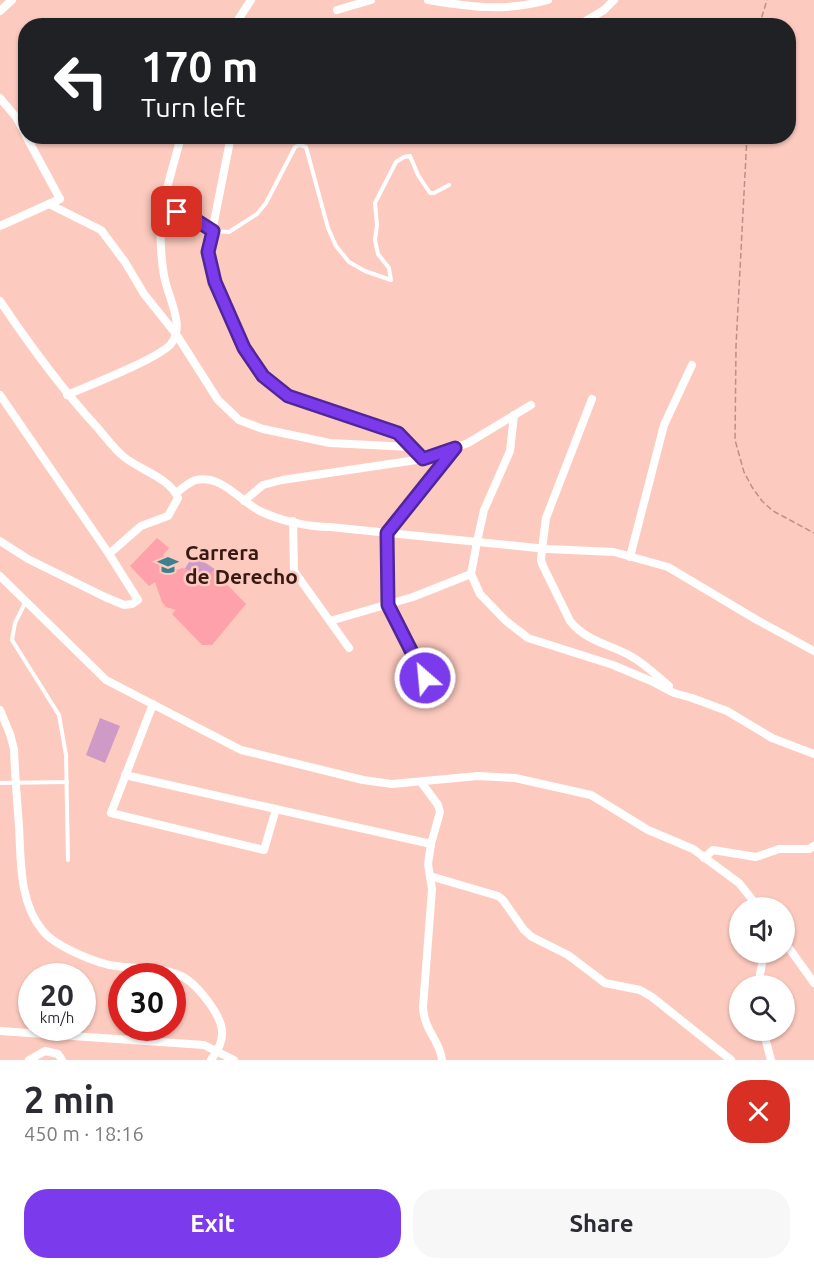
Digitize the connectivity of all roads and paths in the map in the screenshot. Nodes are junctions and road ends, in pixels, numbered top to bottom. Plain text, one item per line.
1 (12, 0) edge
2 (251, 0) edge
3 (371, 0) edge
4 (428, 0) edge
5 (548, 0) edge
6 (614, 0) edge
7 (767, 0) edge
8 (337, 10) dead end
9 (0, 11) edge
10 (239, 18) edge
11 (591, 18) edge
12 (761, 18) edge
13 (0, 98) edge
14 (18, 121) edge
15 (30, 144) edge
16 (179, 144) edge
17 (229, 144) edge
18 (747, 144) edge
19 (449, 185) dead end
20 (49, 204) junction
21 (163, 209) junction
22 (0, 226) edge
23 (213, 231) junction
24 (0, 301) edge
25 (176, 334) junction
26 (692, 365) dead end
27 (0, 395) edge
28 (67, 395) junction
29 (592, 399) dead end
30 (531, 405) dead end
31 (514, 416) junction
32 (411, 447) junction
33 (455, 448) junction
34 (423, 459) junction
35 (176, 493) junction
36 (244, 501) junction
37 (293, 521) junction
38 (387, 533) junction
39 (814, 533) edge
40 (0, 540) edge
41 (477, 542) junction
42 (542, 549) junction
43 (109, 554) junction
44 (630, 557) junction
45 (471, 574) junction
46 (0, 576) edge
47 (26, 603) junction
48 (388, 605) junction
49 (330, 621) junction
50 (350, 648) dead end
51 (814, 651) edge
52 (425, 678) dead end
53 (678, 694) junction
54 (153, 704) junction
55 (0, 710) edge
56 (814, 754) edge
57 (125, 775) junction
58 (67, 782) junction
59 (421, 782) junction
60 (0, 783) edge
61 (16, 783) junction
62 (276, 809) junction
63 (431, 844) junction
64 (814, 846) edge
65 (704, 858) junction
66 (68, 860) dead end
67 (430, 876) junction
68 (750, 897) edge
69 (795, 956) edge
70 (814, 983) edge
71 (0, 1031) edge
72 (766, 1041) edge
73 (217, 1052) junction
74 (29, 1060) edge
75 (62, 1060) edge
76 (211, 1060) edge
77 (234, 1060) edge
78 (442, 1060) edge
79 (731, 1060) edge
80 (771, 1060) edge

1 - 9 street
2 - 10 street
3 - 8 street
4 - 5 street
6 - 11 street
7 - 12 path
13 - 14 street
15 - 20 street
16 - 21 street
17 - 23 street
18 - 39 path
19 - 23 lane
20 - 22 street
20 - 25 street
21 - 23 lane
21 - 25 street
23 - 32 street
24 - 28 street
25 - 28 street
25 - 32 street
26 - 44 street
27 - 43 street
28 - 35 street
29 - 42 street
30 - 31 street
31 - 33 street
31 - 41 street
32 - 34 street
33 - 34 street
33 - 38 street
34 - 36 street
35 - 36 street
35 - 43 street
36 - 37 street
37 - 38 street
37 - 49 street
38 - 41 street
38 - 48 street
40 - 43 street
41 - 42 street
41 - 45 street
42 - 44 street
42 - 53 street
44 - 51 street
45 - 48 street
45 - 53 street
46 - 47 street
47 - 54 street
47 - 58 lane
48 - 49 street
48 - 52 street
49 - 50 street
53 - 56 street
54 - 57 street
54 - 59 street
55 - 61 street
57 - 62 street
57 - 62 street
58 - 61 lane
58 - 66 lane
59 - 63 street
59 - 65 street
60 - 61 lane
61 - 73 street
62 - 63 street
63 - 67 street
64 - 65 street
65 - 68 street
67 - 78 street
67 - 79 street
69 - 70 street
71 - 73 street
72 - 80 street
73 - 76 street
73 - 77 street
74 - 75 street

